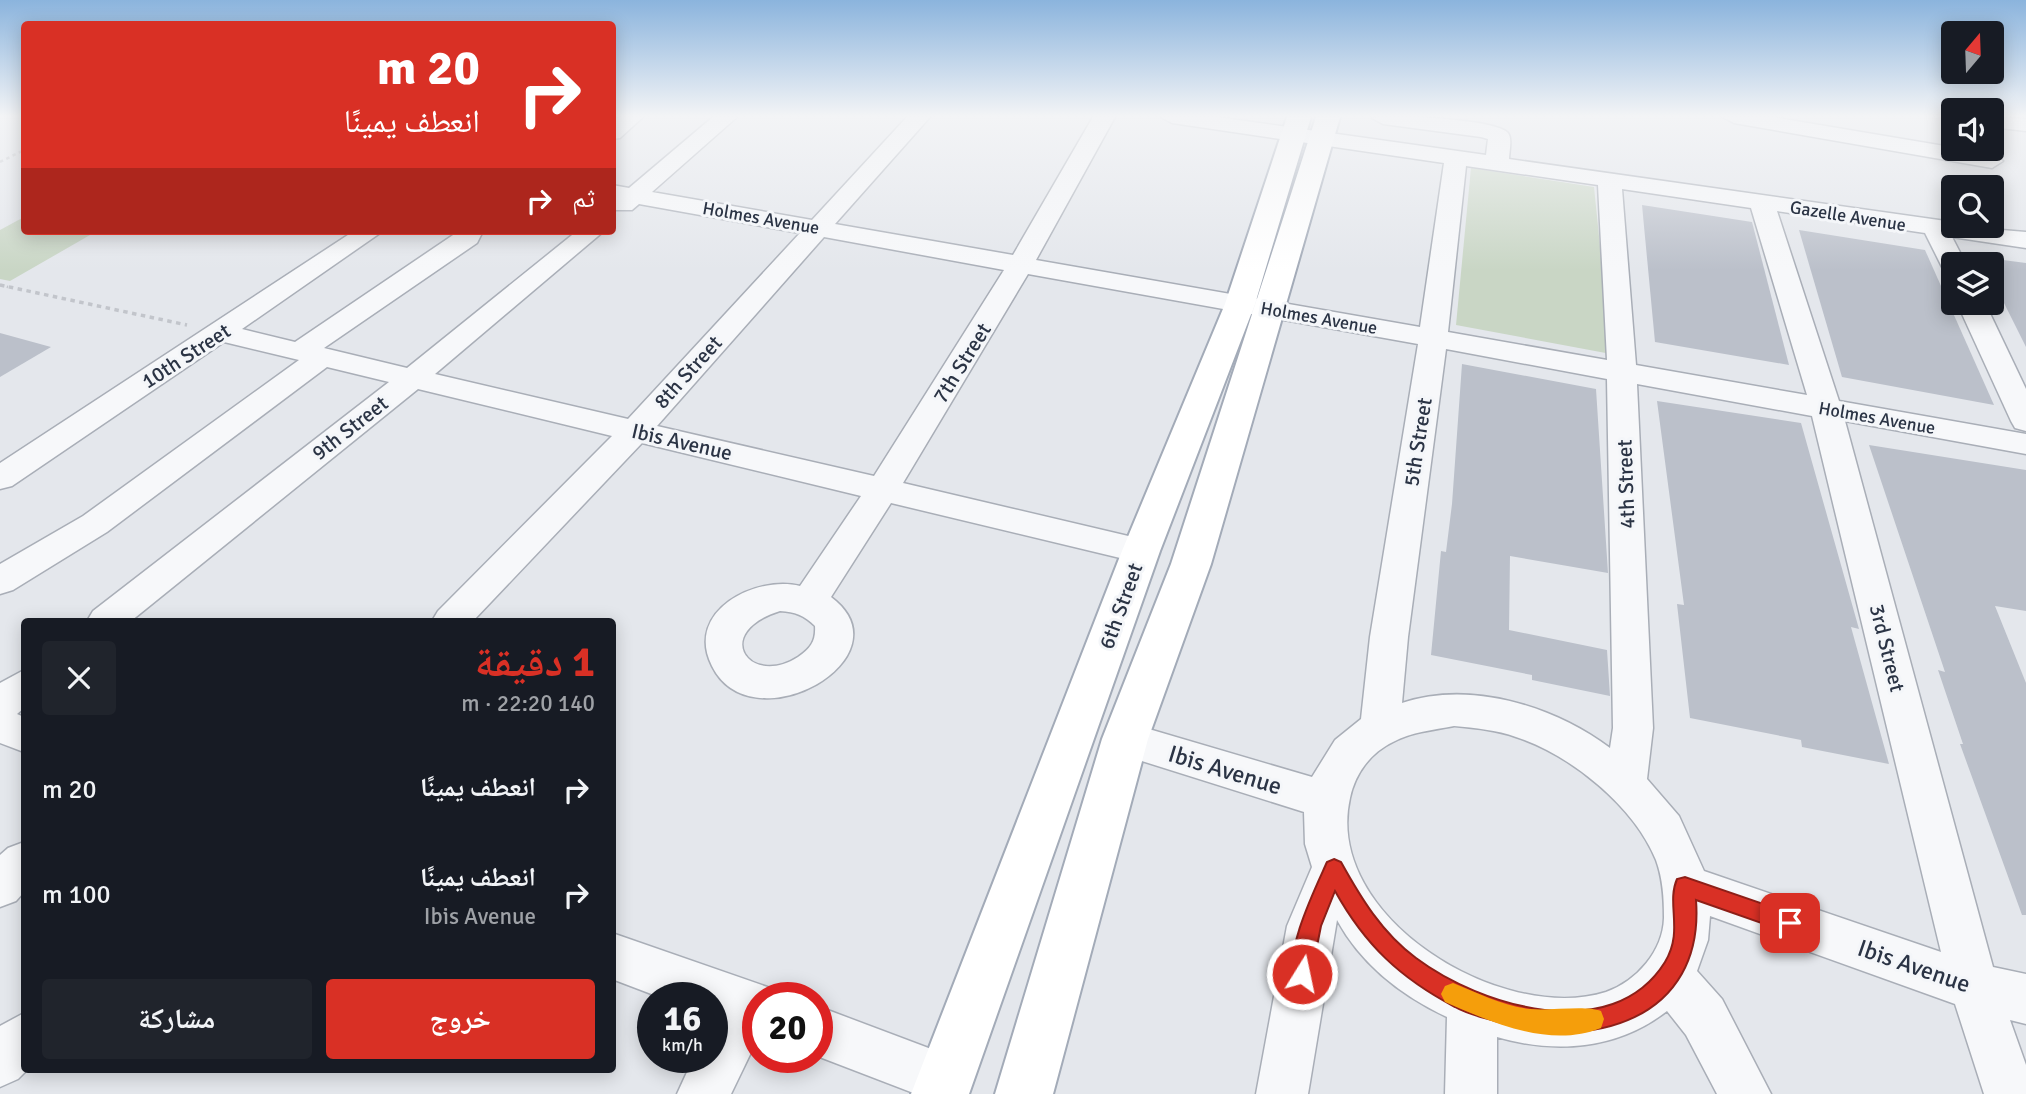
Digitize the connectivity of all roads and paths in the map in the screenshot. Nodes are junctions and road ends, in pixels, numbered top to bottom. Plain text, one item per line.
1 (657, 168) edge
2 (873, 168) edge
3 (1076, 168) edge
4 (1298, 168) edge
5 (1455, 168) edge
6 (1521, 168) edge
7 (1610, 183) junction
8 (624, 193) edge
9 (1762, 203) junction
10 (818, 228) junction
11 (1936, 229) junction
12 (365, 235) edge
13 (469, 235) edge
14 (587, 235) edge
15 (2026, 240) edge
16 (1947, 252) edge
17 (1023, 265) junction
18 (0, 285) edge
19 (1254, 306) junction
20 (1977, 315) edge
21 (222, 332) junction
22 (1433, 338) junction
23 (311, 354) junction
24 (1622, 372) junction
25 (414, 378) junction
26 (1826, 409) junction
27 (2026, 421) edge
28 (635, 431) junction
29 (2026, 444) edge
30 (0, 478) edge
31 (884, 489) junction
32 (1141, 551) junction
33 (0, 582) edge
34 (809, 601) dead end
35 (110, 618) edge
36 (454, 618) edge
37 (21, 688) edge
38 (0, 705) edge
39 (0, 725) edge
40 (1380, 727) junction
41 (21, 734) edge
42 (1125, 739) junction
43 (1625, 785) junction
44 (1326, 800) junction
45 (21, 865) edge
46 (0, 886) edge
47 (1685, 886) junction
48 (1343, 887) junction
49 (616, 957) edge
50 (1668, 975) junction
51 (1974, 987) junction
52 (2026, 999) edge
53 (742, 1002) edge
54 (1472, 1003) junction
55 (742, 1025) edge
56 (833, 1038) edge
57 (21, 1041) edge
58 (0, 1061) edge
59 (942, 1086) edge
60 (703, 1094) edge
61 (1024, 1094) edge
62 (1282, 1094) edge
63 (1471, 1094) edge
64 (1745, 1094) edge
65 (2010, 1094) edge

1 - 8 street
2 - 10 street, 8th Street
3 - 17 street, 7th Street
4 - 19 main road, 6th Street
5 - 22 street, 5th Street
6 - 7 street, Gazelle Avenue
7 - 9 street, Gazelle Avenue
7 - 24 street, 4th Street
8 - 10 street, Holmes Avenue
9 - 11 street, Gazelle Avenue
9 - 26 street, 3rd Street
10 - 17 street, Holmes Avenue
10 - 28 street, 8th Street
11 - 15 street, Gazelle Avenue
11 - 16 street
12 - 21 street, 10th Street
13 - 23 street
14 - 25 street, 9th Street
17 - 19 street, Holmes Avenue
17 - 31 street, 7th Street
18 - 21 path
19 - 22 street, Holmes Avenue
19 - 32 main road, 6th Street
19 - 42 main road, 6th Street
20 - 27 street
21 - 23 street, Ibis Avenue
21 - 30 street, 10th Street
22 - 24 street, Holmes Avenue
22 - 40 street, 5th Street
23 - 25 street, Ibis Avenue
23 - 33 street
24 - 26 street, Holmes Avenue
24 - 43 street, 4th Street
25 - 28 street, Ibis Avenue
25 - 35 street, 9th Street
26 - 29 street, Holmes Avenue
26 - 51 street, 3rd Street
28 - 31 street, Ibis Avenue
28 - 36 street, 8th Street
31 - 32 street, Ibis Avenue
31 - 34 street, 7th Street
32 - 59 main road, 6th Street
37 - 38 street
39 - 41 street
40 - 43 street
40 - 44 street
42 - 44 street, Ibis Avenue
42 - 61 main road, 6th Street
43 - 47 street
44 - 48 street
45 - 46 street
47 - 50 street
47 - 51 street, Ibis Avenue
48 - 54 street
48 - 62 street
49 - 53 street
50 - 54 street
50 - 64 street
51 - 52 street, Ibis Avenue
51 - 65 street, 3rd Street
54 - 63 street
55 - 60 street
56 - 59 street
57 - 58 street

